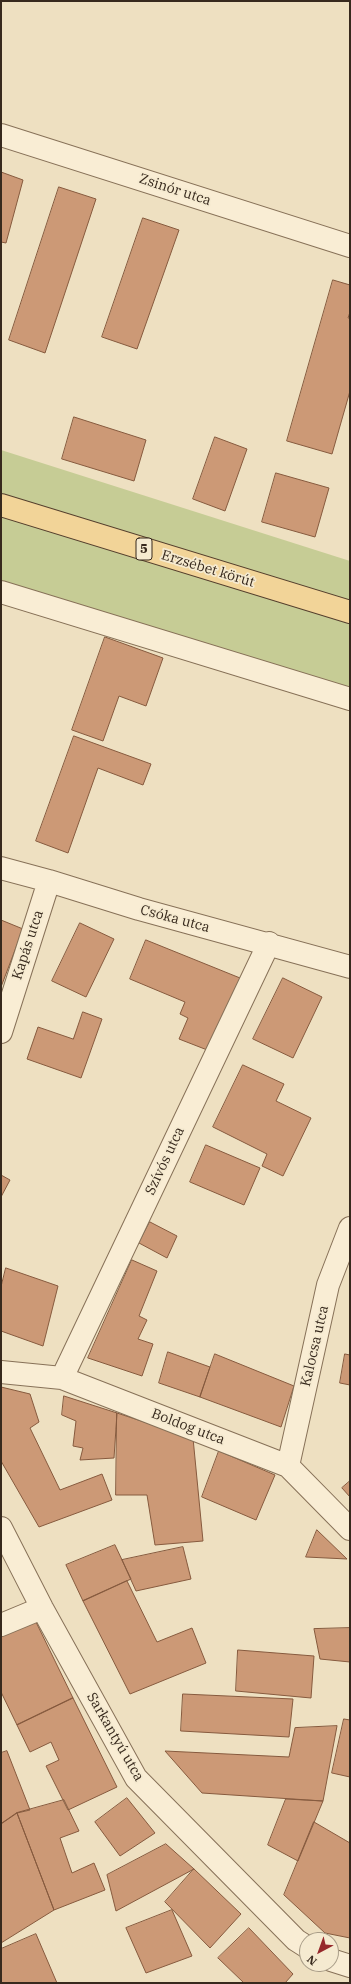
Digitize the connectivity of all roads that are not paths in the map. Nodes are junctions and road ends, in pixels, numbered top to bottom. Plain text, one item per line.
1 (1, 135) edge
2 (350, 246) edge
3 (1, 505) edge
4 (1, 522) edge
5 (67, 524) junction
6 (1, 592) edge
7 (350, 612) edge
8 (350, 699) edge
9 (1, 868) edge
10 (49, 881) junction
11 (269, 944) junction
12 (350, 967) edge
13 (1, 1032) edge
14 (350, 1228) edge
15 (1, 1372) edge
16 (62, 1378) junction
17 (288, 1466) junction
18 (1, 1528) edge
19 (350, 1529) edge
20 (42, 1608) junction
21 (1, 1625) edge
22 (299, 1942) edge
23 (339, 1963) edge
24 (350, 1966) edge

1 - 2 street, Zsinór utca
3 - 5 main road, Erzsébet körút / 5
4 - 5 main road, Erzsébet körút / 5
5 - 7 main road, Erzsébet körút / 5
6 - 8 street
9 - 10 street, Csóka utca
10 - 11 street, Csóka utca
10 - 13 street, Kapás utca
11 - 12 street, Csóka utca
11 - 16 street, Szívós utca
14 - 17 street, Kalocsa utca
15 - 16 street, Boldog utca
16 - 17 street, Boldog utca
17 - 19 street, Boldog utca
18 - 20 street, Sarkantyú utca
20 - 21 street
20 - 22 street, Sarkantyú utca
23 - 24 street

